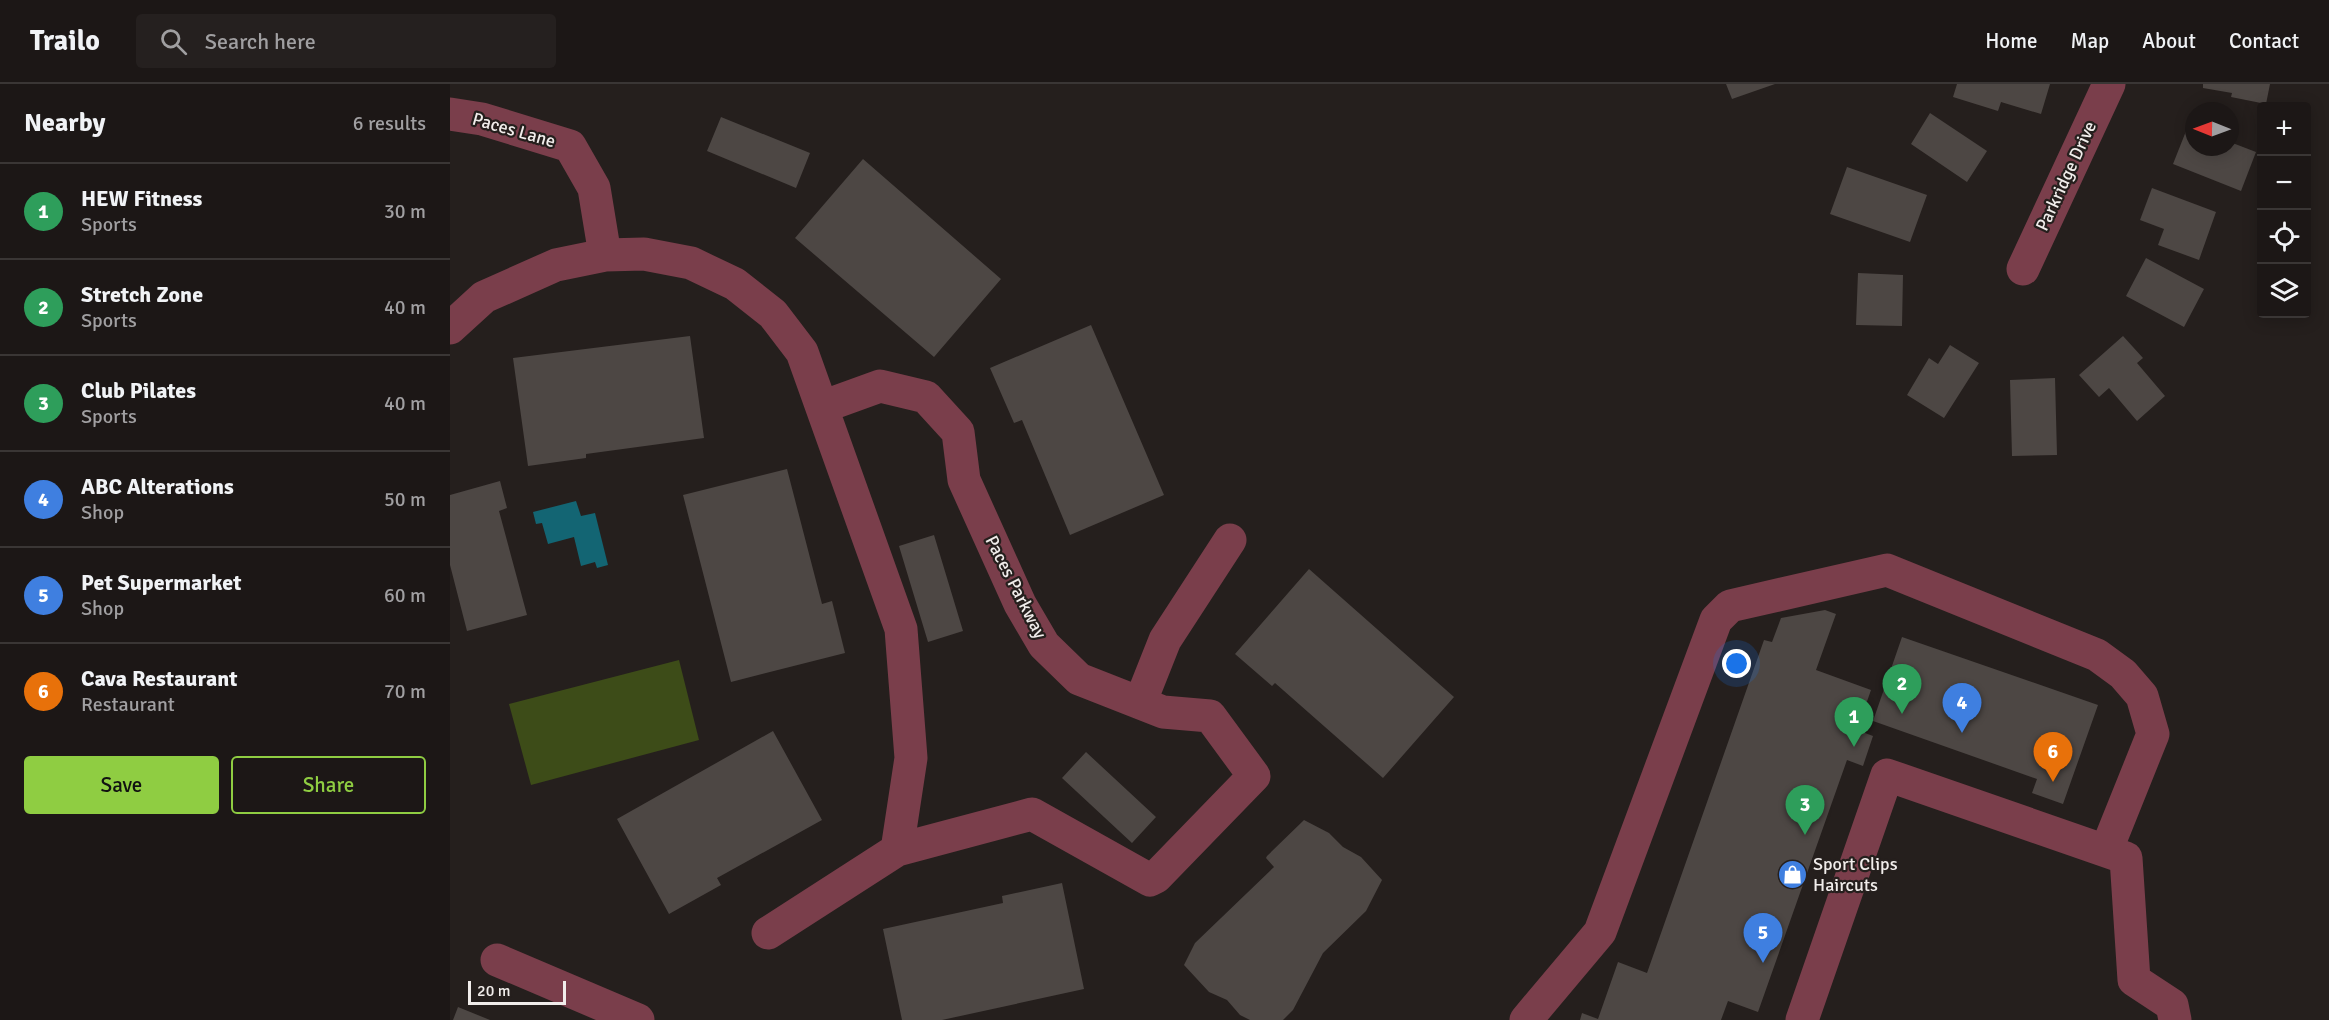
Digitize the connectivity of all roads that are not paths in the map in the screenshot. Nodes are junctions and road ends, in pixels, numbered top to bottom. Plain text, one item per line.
1 (2109, 84) edge
2 (450, 114) edge
3 (605, 255) junction
4 (2024, 269) dead end
5 (450, 328) edge
6 (822, 407) junction
7 (1230, 540) dead end
8 (1140, 703) junction
9 (897, 850) junction
10 (2106, 851) junction
11 (768, 933) dead end
12 (497, 960) dead end
13 (2180, 1015) edge
14 (638, 1020) edge
15 (1527, 1020) edge
16 (1802, 1020) edge

1 - 4 street, Parkridge Drive
2 - 3 street, Paces Lane
3 - 5 street
3 - 6 street
6 - 8 street, Paces Parkway
6 - 9 street
7 - 8 street
8 - 9 street, Paces Parkway
9 - 11 street
10 - 13 street
10 - 15 street
10 - 16 street
12 - 14 street

